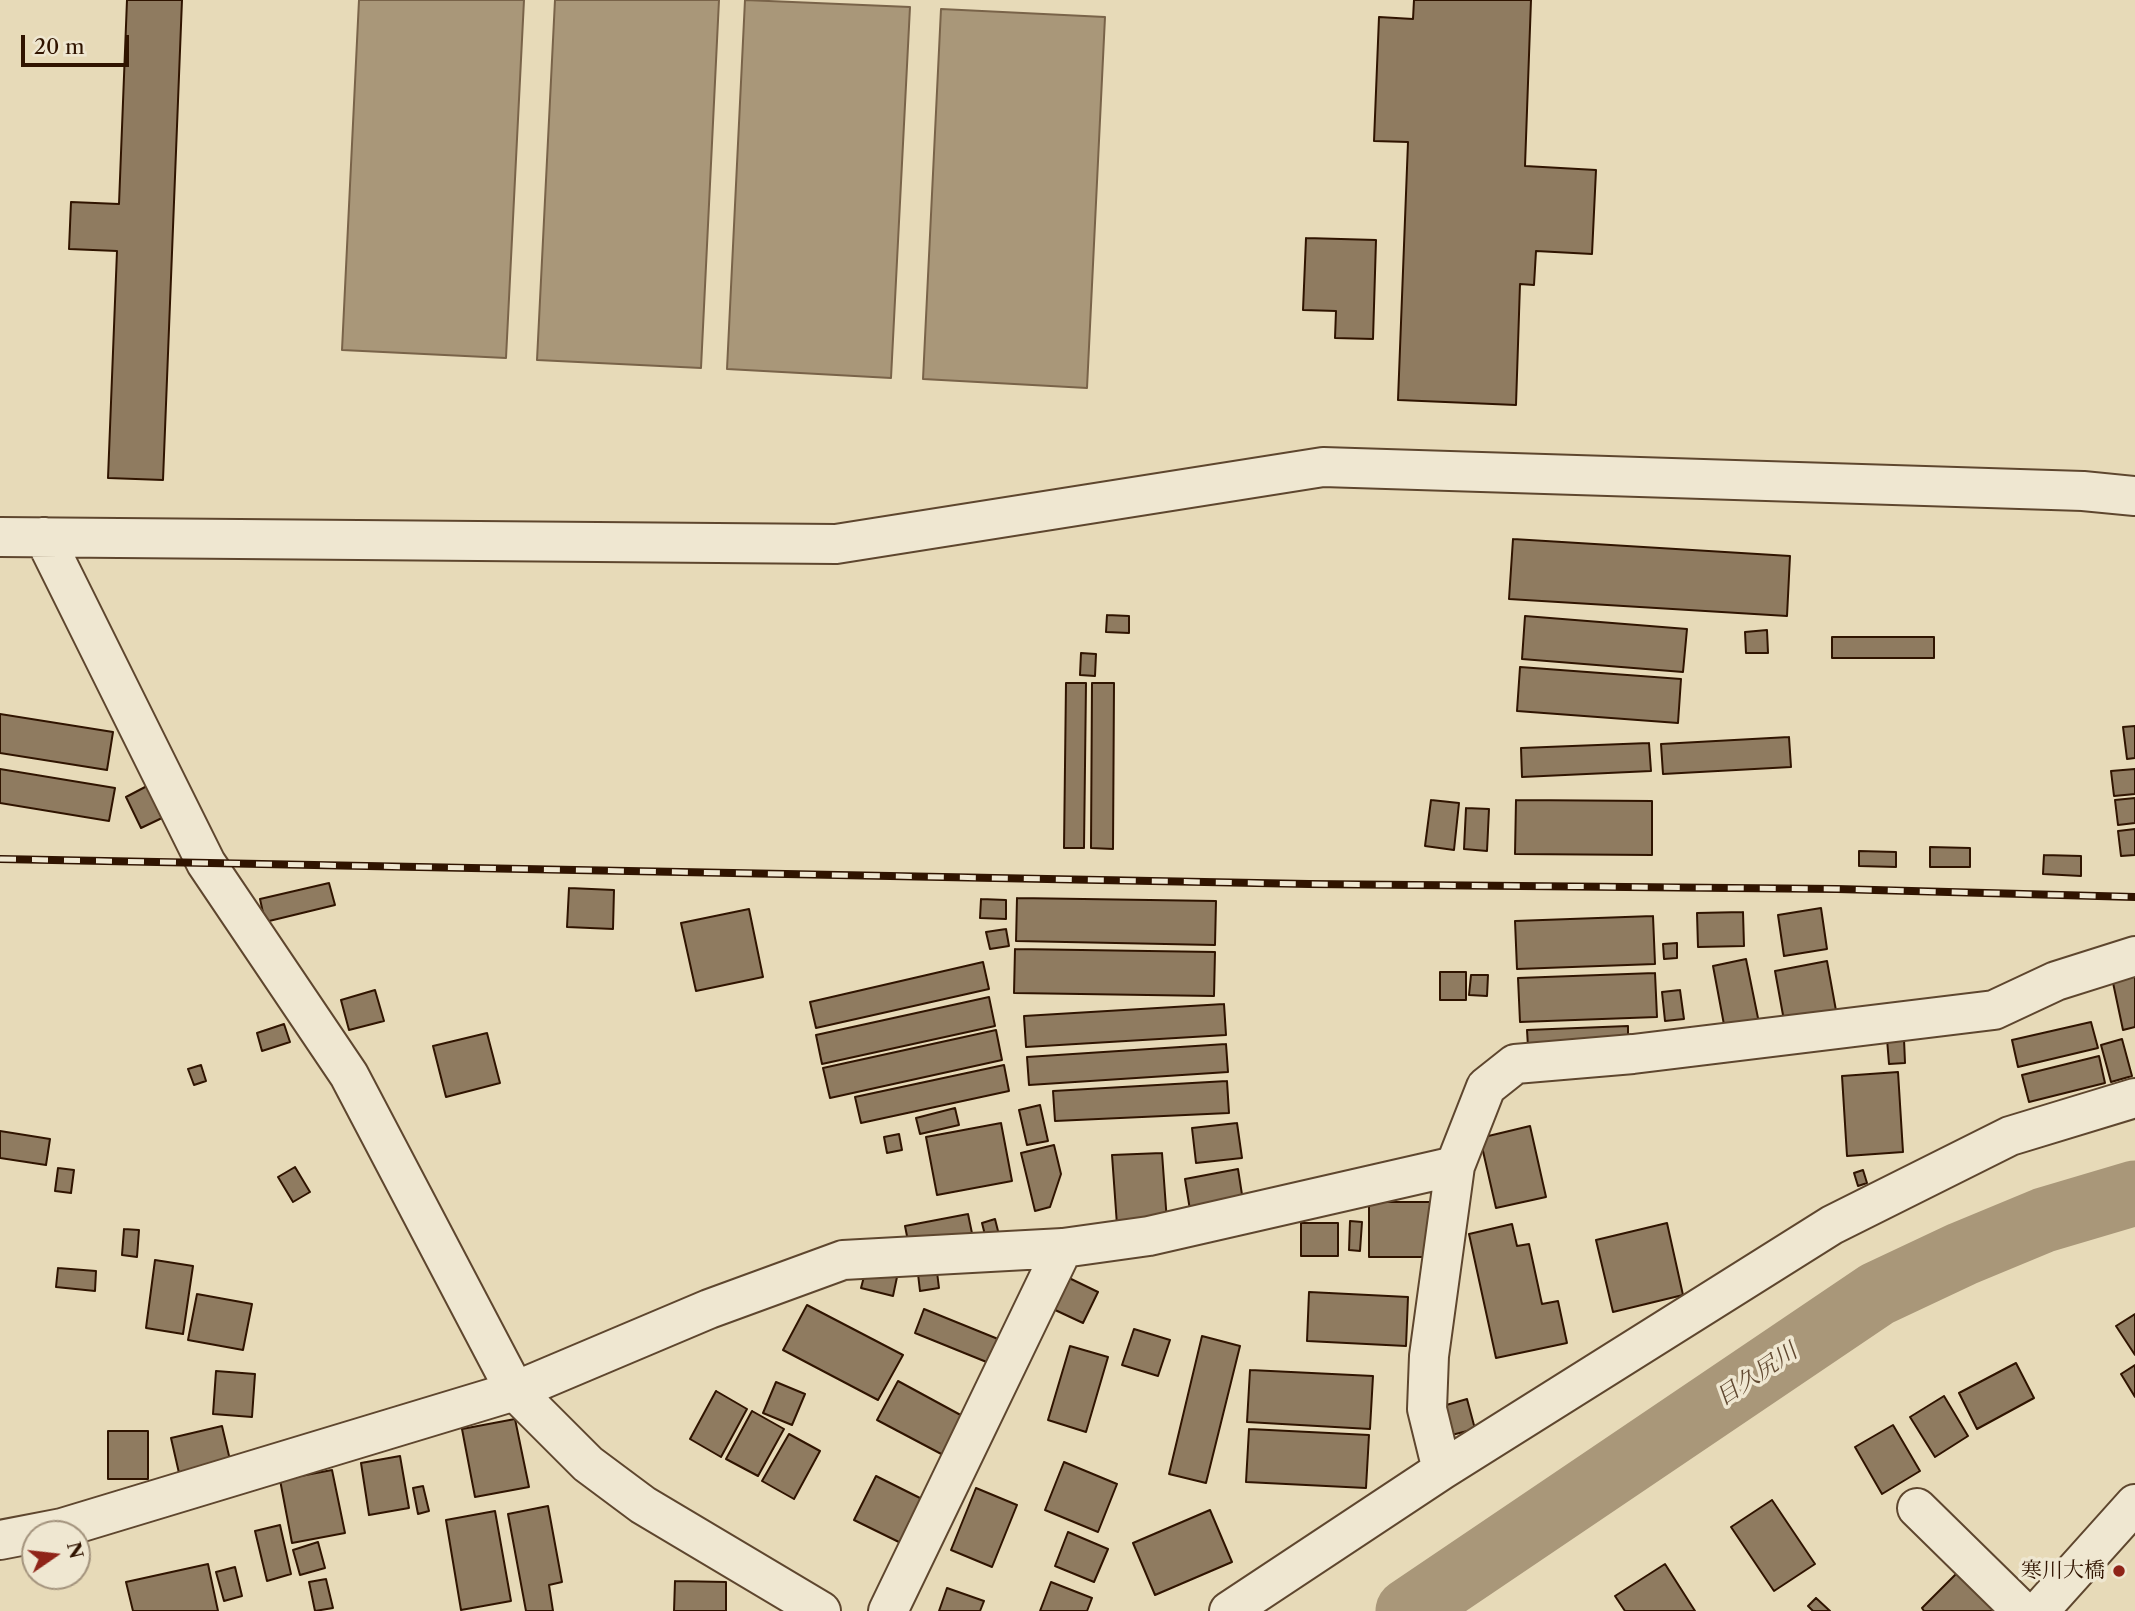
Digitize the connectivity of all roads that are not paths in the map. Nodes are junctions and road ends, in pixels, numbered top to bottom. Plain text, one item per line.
1 (2135, 496) edge
2 (0, 537) edge
3 (44, 537) junction
4 (2135, 956) edge
5 (2135, 1098) edge
6 (1454, 1166) junction
7 (1063, 1248) junction
8 (515, 1391) junction
9 (1442, 1470) junction
10 (2135, 1504) edge
11 (1917, 1508) dead end
12 (0, 1540) edge
13 (821, 1611) edge
14 (888, 1611) edge
15 (1229, 1611) edge
16 (2022, 1611) edge
17 (2039, 1611) edge

1 - 3 street
2 - 3 street
3 - 8 street
4 - 6 street
5 - 9 street
6 - 7 street
6 - 9 street
7 - 8 street
7 - 14 street
8 - 12 street
8 - 13 street
9 - 15 street
10 - 17 street
11 - 16 street

